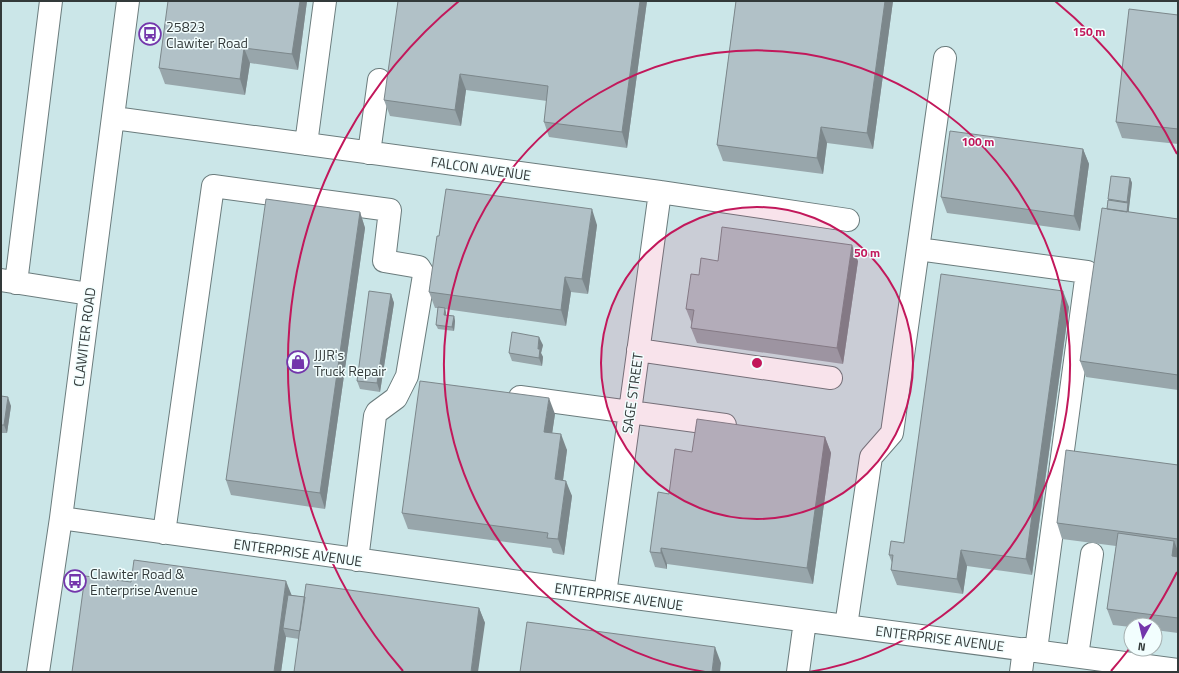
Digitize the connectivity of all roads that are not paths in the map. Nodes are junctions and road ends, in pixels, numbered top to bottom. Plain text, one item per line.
1 (51, 1) edge
2 (128, 1) edge
3 (325, 1) edge
4 (945, 58) dead end
5 (379, 80) dead end
6 (114, 118) junction
7 (306, 144) junction
8 (369, 153) junction
9 (660, 192) junction
10 (848, 220) dead end
11 (918, 249) junction
12 (9, 282) edge
13 (89, 294) junction
14 (638, 350) junction
15 (831, 378) dead end
16 (498, 394) edge
17 (630, 411) junction
18 (747, 428) edge
19 (60, 518) junction
20 (164, 533) junction
21 (1092, 554) dead end
22 (357, 560) junction
23 (605, 594) junction
24 (805, 621) junction
25 (846, 626) junction
26 (1030, 650) junction
27 (1082, 662) edge
28 (1175, 671) edge
29 (38, 672) edge
30 (798, 672) edge
31 (1022, 672) edge

1 - 12 street
2 - 6 street, CLAWITER ROAD
3 - 7 street
4 - 11 street
5 - 8 street
6 - 7 street, FALCON AVENUE
6 - 13 street, CLAWITER ROAD
7 - 8 street, FALCON AVENUE
8 - 9 street, FALCON AVENUE
9 - 10 street, FALCON AVENUE
9 - 14 street, SAGE STREET
11 - 25 street
11 - 26 street
12 - 13 street
13 - 19 street, CLAWITER ROAD
14 - 15 street
14 - 17 street, SAGE STREET
16 - 17 street
17 - 18 street
17 - 23 street, SAGE STREET
19 - 20 street, ENTERPRISE AVENUE
19 - 29 street, CLAWITER ROAD
20 - 22 street, ENTERPRISE AVENUE
20 - 22 street
21 - 27 street
22 - 23 street, ENTERPRISE AVENUE
23 - 24 street, ENTERPRISE AVENUE
24 - 25 street, ENTERPRISE AVENUE
24 - 30 street
25 - 26 street, ENTERPRISE AVENUE
26 - 27 street, ENTERPRISE AVENUE
26 - 31 street
27 - 28 street, ENTERPRISE AVENUE

